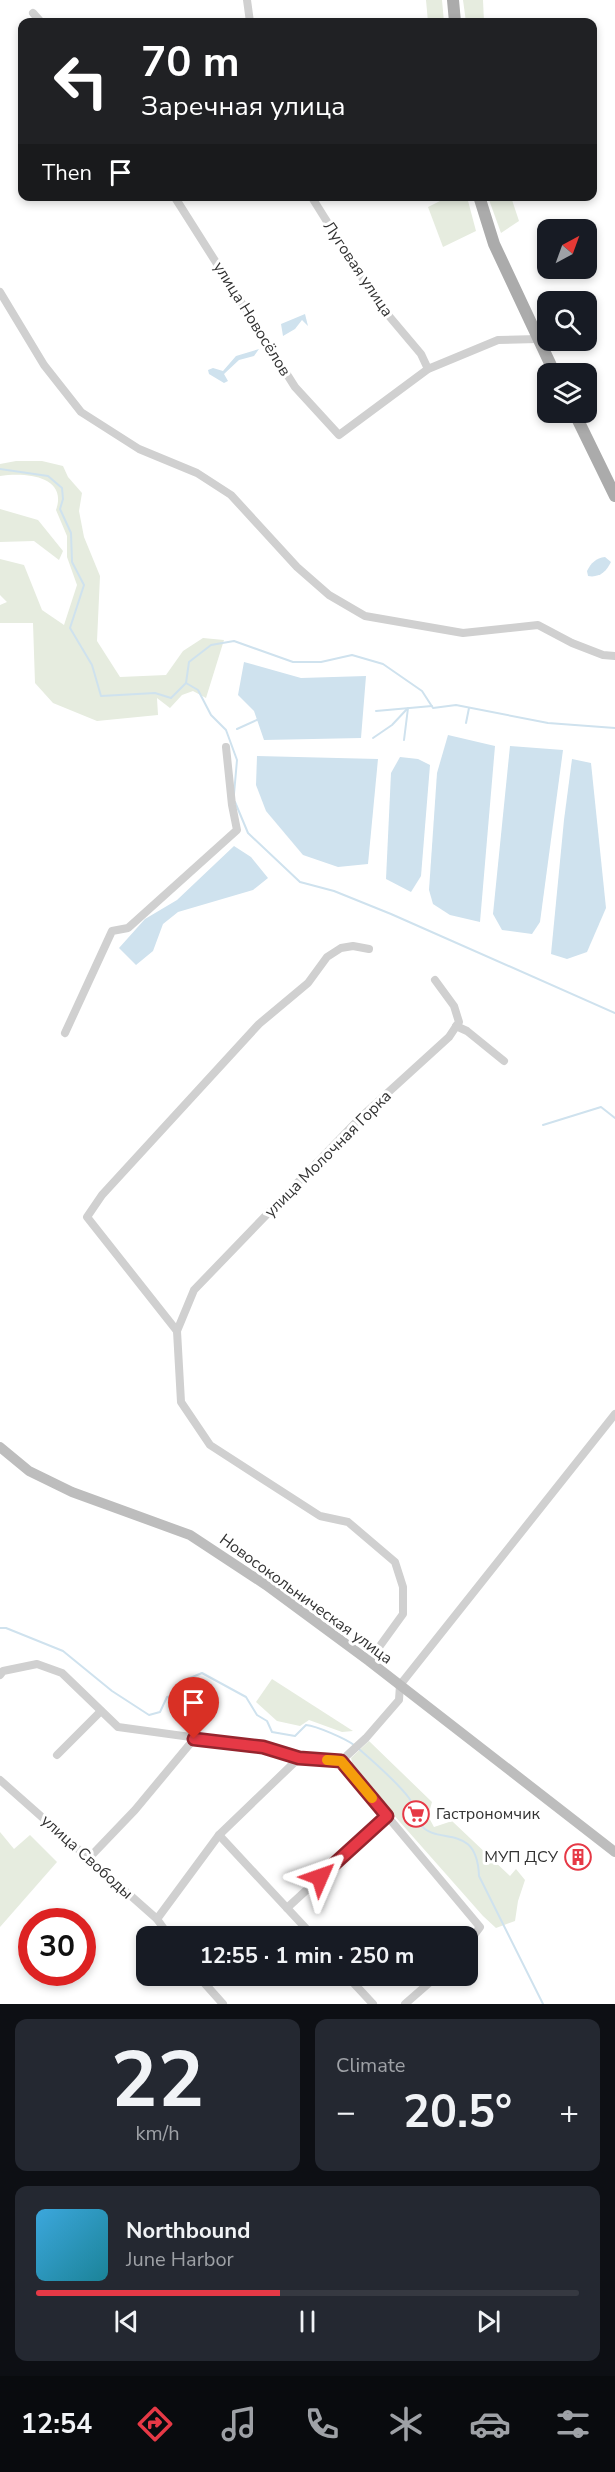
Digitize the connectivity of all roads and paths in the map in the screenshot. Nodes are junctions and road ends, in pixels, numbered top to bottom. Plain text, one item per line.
1 (247, 0) edge
2 (453, 0) edge
3 (33, 12) dead end
4 (38, 18) edge
5 (249, 18) edge
6 (455, 18) edge
7 (177, 201) edge
8 (314, 201) edge
9 (480, 201) edge
10 (0, 292) edge
11 (537, 337) edge
12 (537, 339) edge
13 (428, 369) junction
14 (579, 423) edge
15 (615, 496) edge
16 (615, 656) edge
17 (226, 747) dead end
18 (369, 949) dead end
19 (435, 980) dead end
20 (456, 1026) junction
21 (65, 1033) dead end
22 (504, 1061) dead end
23 (177, 1331) junction
24 (615, 1414) edge
25 (0, 1447) edge
26 (369, 1661) junction
27 (0, 1675) edge
28 (400, 1685) junction
29 (101, 1711) junction
30 (194, 1739) junction
31 (57, 1755) dead end
32 (299, 1758) junction
33 (341, 1761) junction
34 (0, 1780) edge
35 (387, 1816) junction
36 (219, 1835) junction
37 (615, 1852) edge
38 (89, 1858) junction
39 (287, 1908) junction
40 (157, 1919) junction
41 (162, 1926) edge
42 (304, 1926) edge
43 (478, 1930) edge
44 (207, 1986) edge
45 (356, 1986) edge
46 (426, 1986) edge
47 (223, 2004) edge
48 (373, 2004) edge
49 (405, 2004) edge

1 - 5 street
2 - 6 main road
3 - 4 street
7 - 13 street, улица Новосёлов
8 - 13 street, Луговая улица
9 - 11 main road
10 - 16 street
12 - 13 street
14 - 15 main road
17 - 21 street
18 - 23 street
19 - 20 street
20 - 22 street
20 - 23 street, улица Молочная Горка
23 - 26 street
24 - 28 street, Новосокольническая улица
25 - 26 main road, Новосокольническая улица
26 - 28 main road, Новосокольническая улица
27 - 29 street
28 - 33 street
28 - 37 main road, Новосокольническая улица
29 - 30 street
29 - 31 street
30 - 32 street
30 - 38 street
32 - 33 street
32 - 36 street
33 - 35 street
34 - 38 street, улица Свободы
35 - 39 street
35 - 43 street
36 - 39 street
36 - 40 street
38 - 40 street, улица Свободы
39 - 42 street
40 - 41 street, улица Свободы
44 - 47 street
45 - 48 street
46 - 49 street

